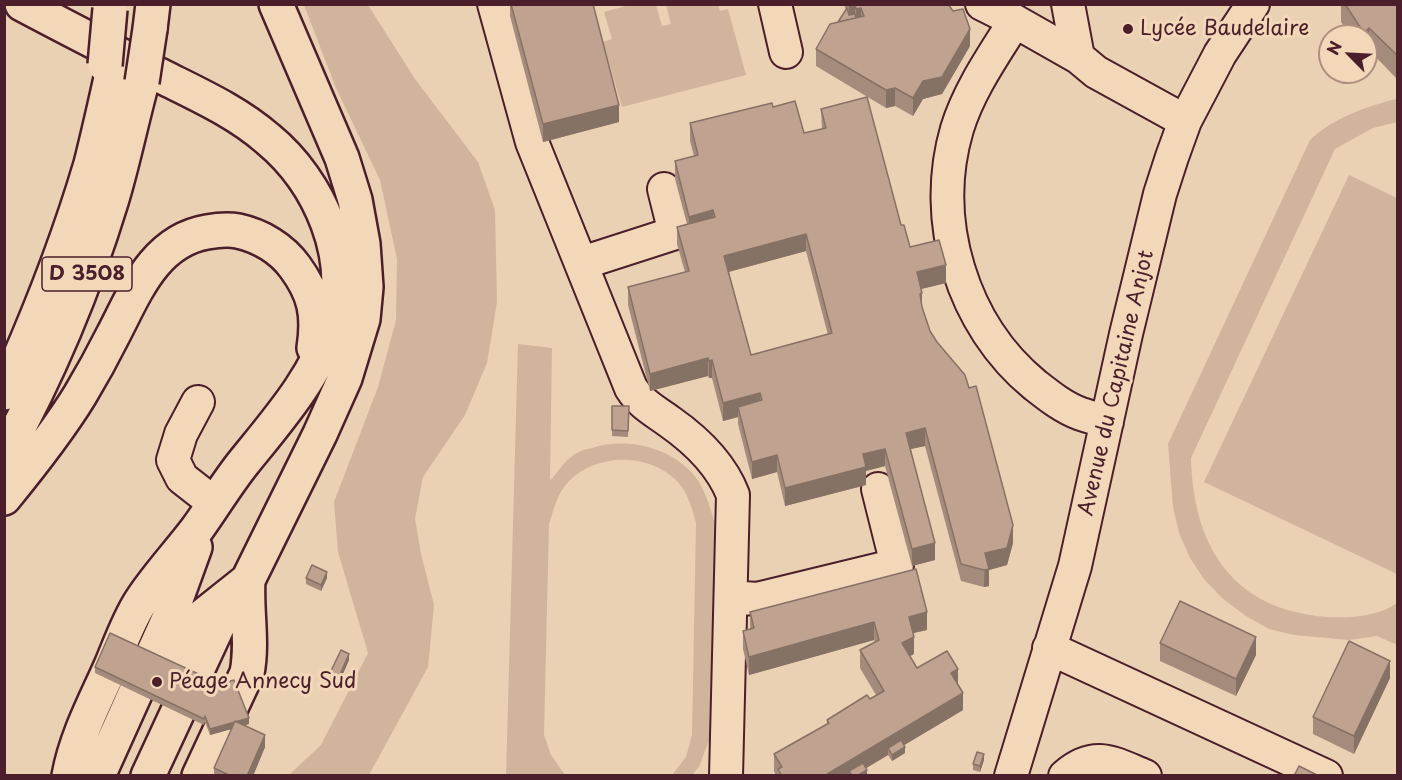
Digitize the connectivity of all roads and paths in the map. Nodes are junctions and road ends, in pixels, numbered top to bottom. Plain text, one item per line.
1 (22, 4) edge
2 (67, 4) edge
3 (276, 4) edge
4 (494, 4) edge
5 (775, 4) edge
6 (1068, 4) edge
7 (1253, 4) edge
8 (116, 8) edge
9 (1001, 11) edge
10 (152, 17) edge
11 (786, 52) dead end
12 (1087, 64) junction
13 (120, 72) junction
14 (1185, 121) junction
15 (664, 189) dead end
16 (363, 243) junction
17 (582, 263) junction
18 (303, 384) junction
19 (4, 393) edge
20 (198, 402) dead end
21 (1107, 422) junction
22 (4, 455) edge
23 (878, 489) dead end
24 (4, 498) edge
25 (206, 516) junction
26 (731, 597) junction
27 (237, 603) junction
28 (1049, 648) junction
29 (69, 776) edge
30 (82, 776) edge
31 (98, 776) edge
32 (117, 776) edge
33 (131, 776) edge
34 (148, 776) edge
35 (165, 776) edge
36 (182, 776) edge
37 (199, 776) edge
38 (726, 776) edge
39 (1011, 776) edge
40 (1065, 776) edge
41 (1145, 776) edge
42 (1326, 776) edge

1 - 18 highway
2 - 16 highway
3 - 16 highway
4 - 17 street
5 - 11 street
6 - 12 street
7 - 14 street, Avenue du Capitaine Anjot
8 - 13 highway, bridge
9 - 12 street
9 - 21 street
10 - 13 highway, D 3508, bridge
12 - 14 street
13 - 19 highway, D 3508
13 - 22 highway, D 3508
14 - 21 street, Avenue du Capitaine Anjot
15 - 17 street
16 - 27 highway
17 - 26 street
18 - 24 highway
18 - 25 highway
20 - 25 street
21 - 28 street, Avenue du Capitaine Anjot
23 - 26 street
25 - 29 highway
25 - 30 highway
25 - 31 highway
26 - 38 street
27 - 32 highway
27 - 33 highway
27 - 34 highway
27 - 35 highway
27 - 36 highway
27 - 37 highway
28 - 39 street, Avenue du Capitaine Anjot
28 - 42 street
40 - 41 street

